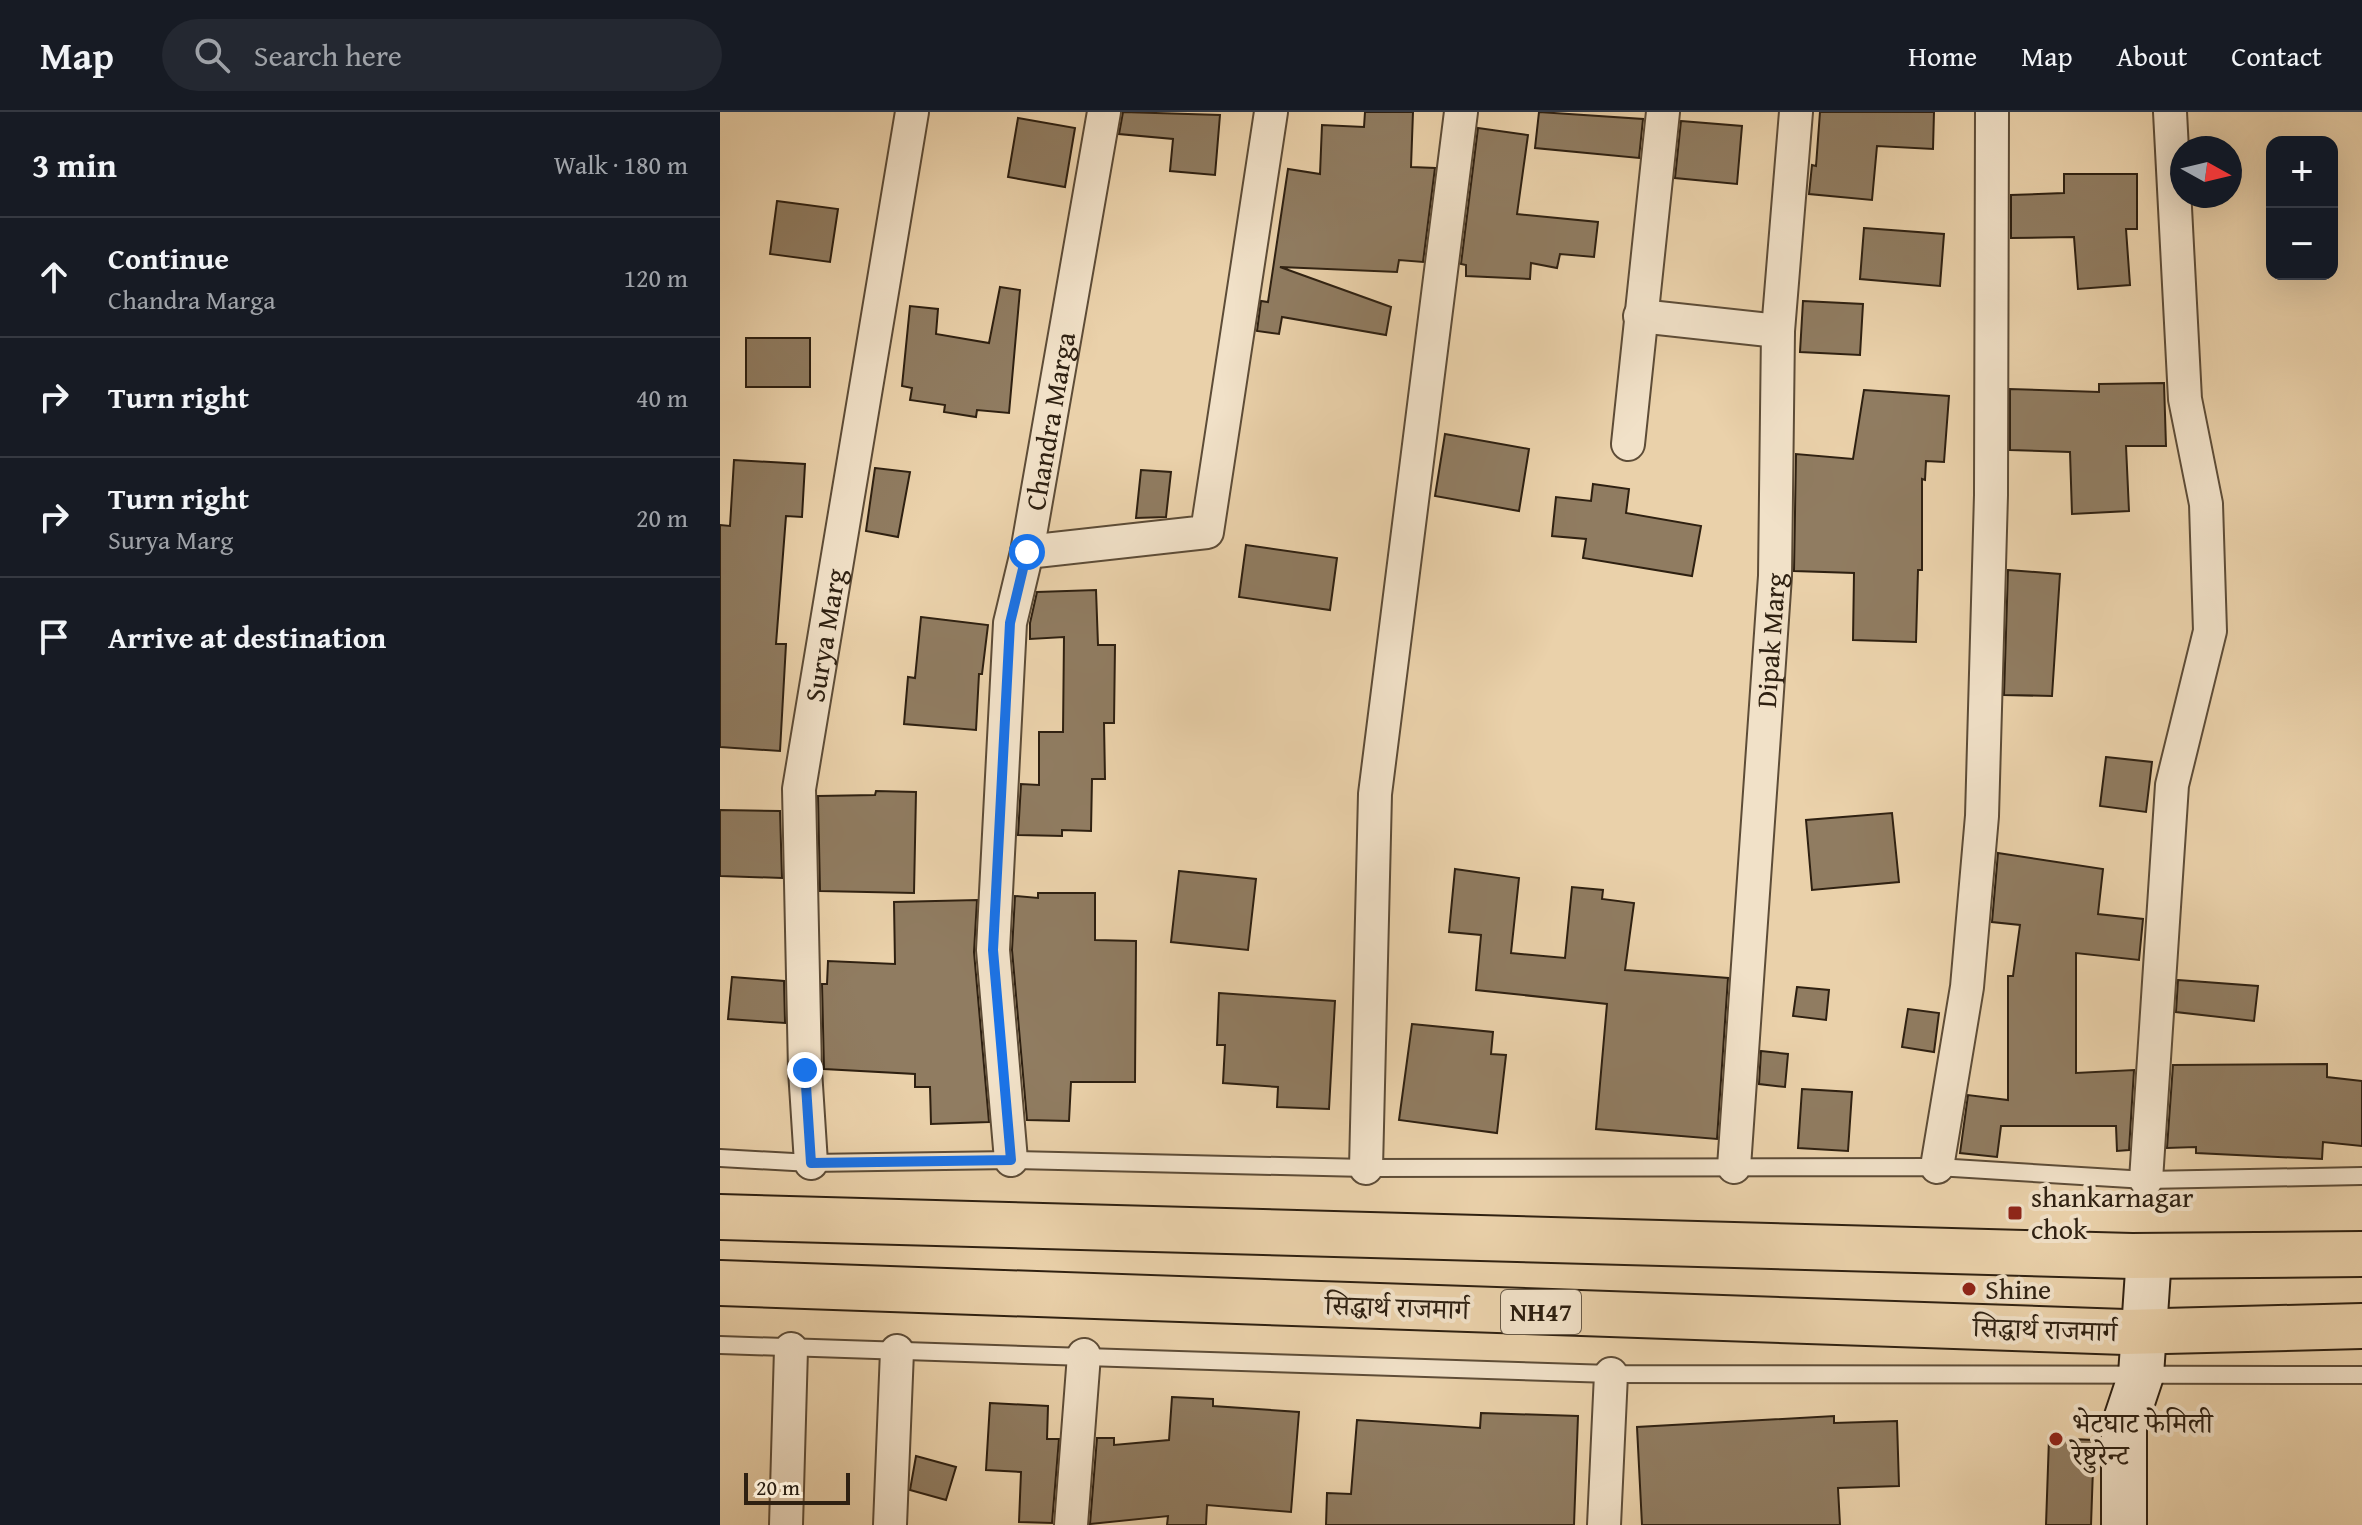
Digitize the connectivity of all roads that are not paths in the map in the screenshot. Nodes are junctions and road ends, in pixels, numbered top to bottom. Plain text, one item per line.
1 (912, 112) edge
2 (1104, 112) edge
3 (1271, 112) edge
4 (1461, 112) edge
5 (1663, 112) edge
6 (1796, 112) edge
7 (1992, 112) edge
8 (2170, 112) edge
9 (1640, 316) junction
10 (1778, 331) junction
11 (1628, 444) dead end
12 (1027, 552) junction
13 (720, 1158) edge
14 (1011, 1160) junction
15 (811, 1163) junction
16 (1734, 1167) junction
17 (1937, 1167) junction
18 (1366, 1168) junction
19 (2362, 1176) edge
20 (2146, 1180) junction
21 (720, 1217) edge
22 (2362, 1254) edge
23 (2149, 1256) junction
24 (720, 1283) edge
25 (2362, 1326) edge
26 (2143, 1332) junction
27 (720, 1345) edge
28 (791, 1349) junction
29 (897, 1351) junction
30 (1084, 1355) junction
31 (1611, 1374) junction
32 (2141, 1375) junction
33 (2362, 1375) edge
34 (786, 1525) edge
35 (890, 1525) edge
36 (1071, 1525) edge
37 (1604, 1525) edge
38 (2124, 1525) edge

1 - 15 street, Surya Marg
2 - 12 street, Chandra Marga
3 - 12 street
4 - 18 street
5 - 9 street
6 - 10 street, Dipak Marg
7 - 17 street
8 - 20 street
9 - 10 street
9 - 11 street
10 - 16 street, Dipak Marg
12 - 14 street, Chandra Marga
13 - 15 lane
14 - 15 lane
14 - 18 lane
16 - 17 lane
16 - 18 lane
17 - 20 lane
19 - 20 lane
21 - 23 highway
22 - 23 highway
23 - 26 street
24 - 26 highway, सिद्धार्थ राजमार्ग / NH47
25 - 26 highway, सिद्धार्थ राजमार्ग / NH47
26 - 32 street
27 - 28 lane
28 - 29 lane
28 - 34 street
29 - 30 lane
29 - 35 street
30 - 31 lane
30 - 36 street
31 - 32 lane
31 - 37 street
32 - 33 lane
32 - 38 street

